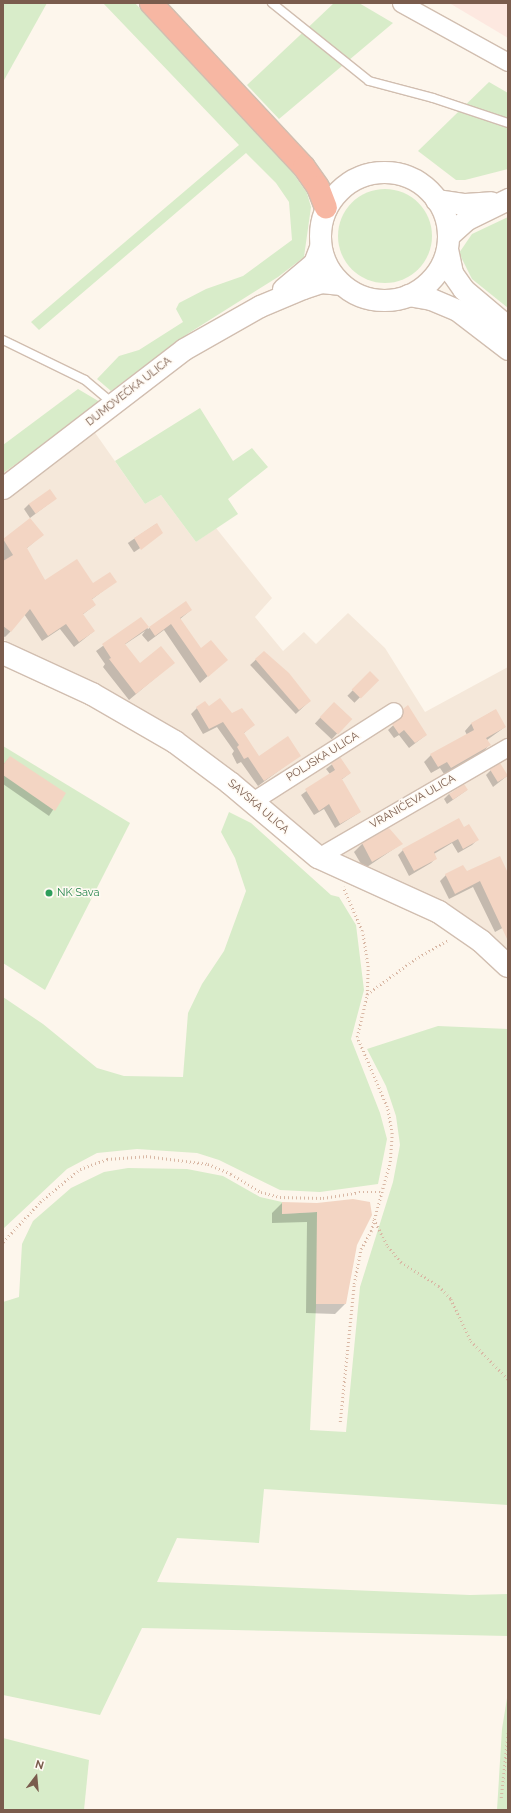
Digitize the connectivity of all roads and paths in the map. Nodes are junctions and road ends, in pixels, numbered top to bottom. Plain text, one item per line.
1 (151, 3) edge
2 (272, 3) edge
3 (401, 3) edge
4 (508, 62) edge
5 (508, 124) edge
6 (436, 200) junction
7 (506, 200) edge
8 (326, 208) junction
9 (447, 242) junction
10 (320, 247) junction
11 (341, 284) junction
12 (408, 295) junction
13 (260, 306) junction
14 (508, 327) edge
15 (3, 340) edge
16 (508, 349) edge
17 (114, 405) junction
18 (3, 488) edge
19 (3, 653) edge
20 (394, 711) dead end
21 (508, 747) edge
22 (251, 802) junction
23 (326, 861) junction
24 (466, 930) junction
25 (508, 966) edge
26 (367, 995) junction
27 (382, 1192) junction
28 (374, 1219) junction
29 (3, 1242) edge
30 (508, 1379) edge
31 (340, 1422) dead end
32 (508, 1731) edge
33 (502, 1798) dead end

1 - 8 highway
2 - 5 lane
3 - 4 street
6 - 7 street
6 - 8 street
6 - 9 street
7 - 9 street
8 - 10 street
9 - 12 street
9 - 14 street
10 - 11 street
10 - 13 street, DUMOVEČKA ULICA
11 - 12 street
11 - 13 street, DUMOVEČKA ULICA
12 - 16 street
13 - 17 street, DUMOVEČKA ULICA
15 - 17 lane
17 - 18 street, DUMOVEČKA ULICA
19 - 22 main road, SAVSKA ULICA
20 - 22 street, POLJSKA ULICA
21 - 23 street, VRANIĆEVA ULICA
22 - 23 main road, SAVSKA ULICA
23 - 24 main road, SAVSKA ULICA
23 - 26 path
24 - 25 main road, SAVSKA ULICA
24 - 26 path
26 - 27 path
27 - 28 path
27 - 29 path
28 - 30 path
28 - 31 path
32 - 33 path

